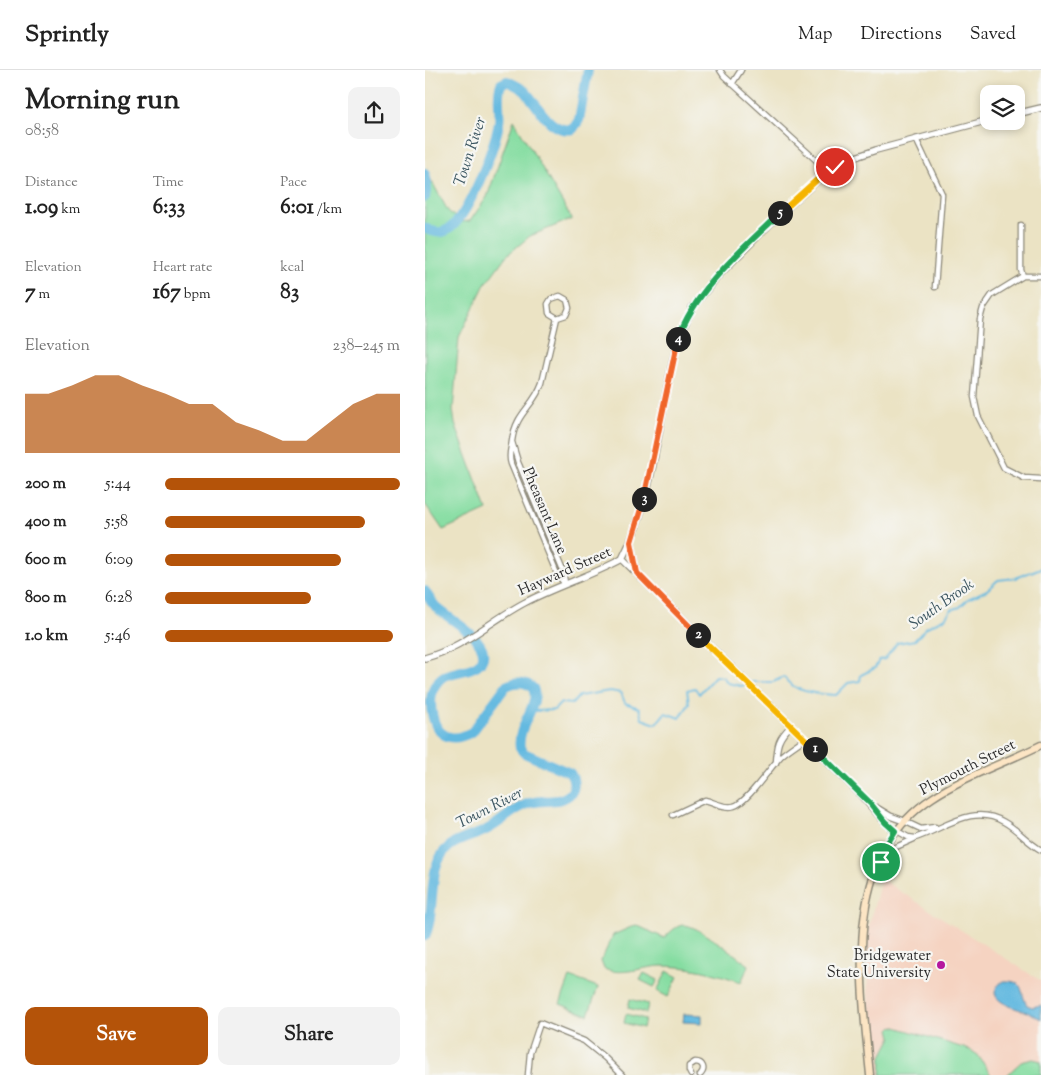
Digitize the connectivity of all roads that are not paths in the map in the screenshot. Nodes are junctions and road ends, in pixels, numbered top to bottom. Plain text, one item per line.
1 (720, 70) edge
2 (741, 70) edge
3 (732, 84) junction
4 (1041, 108) edge
5 (1025, 112) edge
6 (980, 122) edge
7 (916, 139) junction
8 (828, 172) junction
9 (1021, 225) dead end
10 (1023, 276) junction
11 (1041, 276) edge
12 (935, 287) dead end
13 (557, 318) junction
14 (512, 442) junction
15 (1041, 479) edge
16 (536, 505) junction
17 (529, 508) junction
18 (543, 521) junction
19 (536, 524) junction
20 (631, 542) junction
21 (622, 560) junction
22 (637, 573) junction
23 (565, 584) junction
24 (425, 658) edge
25 (791, 726) junction
26 (804, 739) junction
27 (1041, 745) edge
28 (776, 763) junction
29 (870, 803) junction
30 (673, 815) dead end
31 (904, 821) junction
32 (939, 827) junction
33 (895, 831) junction
34 (924, 835) junction
35 (1041, 850) edge
36 (876, 868) junction
37 (690, 1074) edge
38 (528, 1075) edge
39 (622, 1075) edge
40 (683, 1075) edge
41 (701, 1075) edge
42 (870, 1075) edge

1 - 3 street
2 - 3 street
3 - 8 street
4 - 5 street
6 - 7 street
7 - 8 street
7 - 12 street
8 - 20 street
9 - 10 street
10 - 11 street
10 - 15 street
13 - 13 street, Pheasant Lane
13 - 14 street, Pheasant Lane
14 - 16 street, Pheasant Lane
14 - 17 street, Pheasant Lane
16 - 17 street
16 - 18 street, Pheasant Lane
17 - 19 street, Pheasant Lane
18 - 19 street
18 - 23 street, Pheasant Lane
19 - 23 street, Pheasant Lane
20 - 21 street
20 - 22 street
21 - 22 street, Hayward Street
21 - 23 street, Hayward Street
22 - 25 street, Hayward Street
23 - 24 street, Hayward Street
25 - 26 street, Hayward Street
25 - 28 street
26 - 28 street
26 - 29 street, Hayward Street
27 - 31 main road, Plymouth Street
28 - 30 street
29 - 31 street, Hayward Street
29 - 33 street, Hayward Street
31 - 32 street
31 - 33 main road, Plymouth Street
32 - 34 street
32 - 35 street
33 - 34 street
33 - 36 main road, Plymouth Street
34 - 36 street
36 - 42 main road, Plymouth Street
37 - 40 street
37 - 41 street
38 - 39 street

